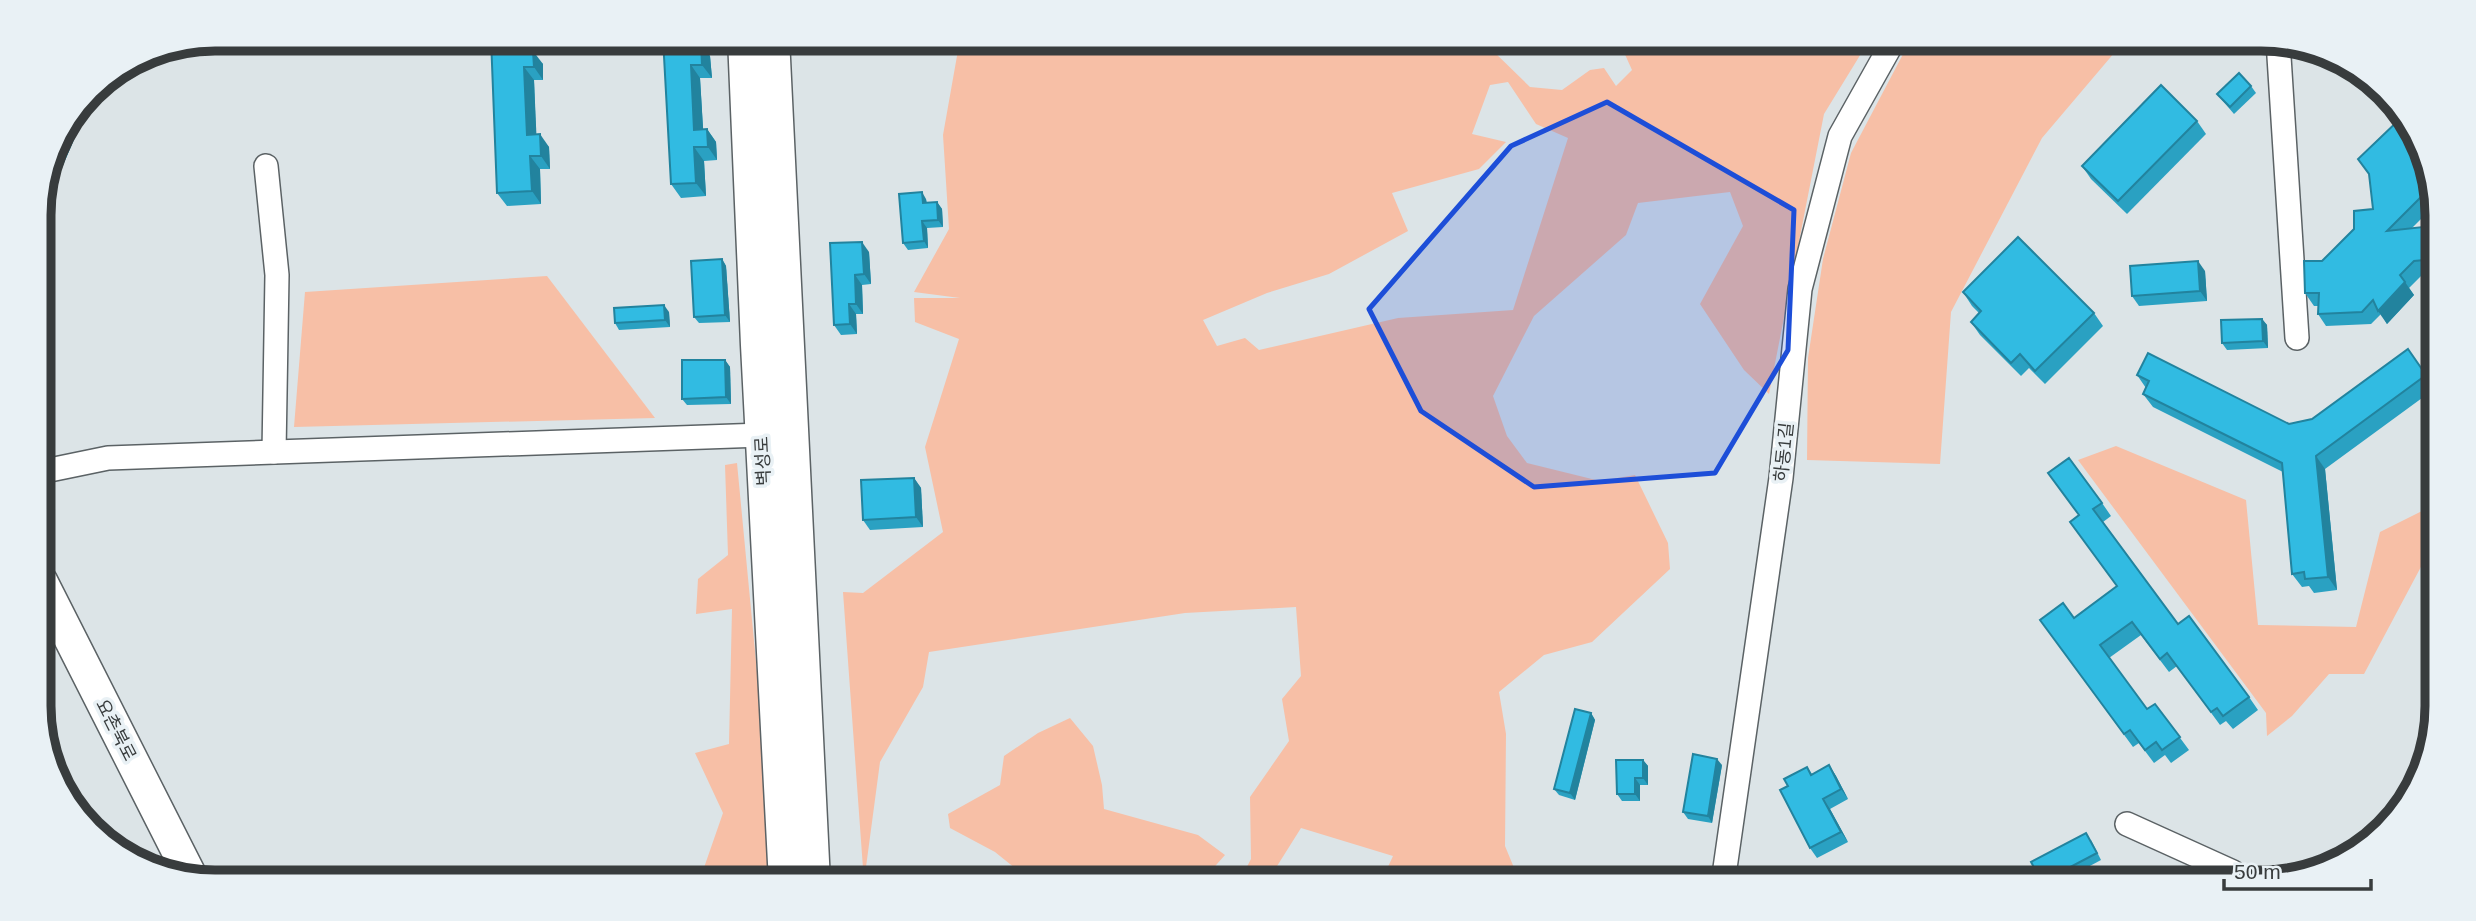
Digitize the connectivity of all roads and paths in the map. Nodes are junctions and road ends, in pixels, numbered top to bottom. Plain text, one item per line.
1 (745, 51) edge
2 (774, 51) edge
3 (1888, 51) edge
4 (2279, 52) edge
5 (267, 166) dead end
6 (2297, 338) dead end
7 (762, 435) junction
8 (274, 452) junction
9 (51, 470) edge
10 (51, 601) edge
11 (2127, 824) dead end
12 (186, 867) edge
13 (784, 870) edge
14 (813, 870) edge
15 (1725, 870) edge
16 (2230, 870) edge

1 - 7 main road, 벽성로
2 - 14 main road, 벽성로
3 - 15 street, 하동1길
4 - 6 street
5 - 8 street
7 - 8 street
7 - 13 main road, 벽성로
8 - 9 street
10 - 12 main road, 요촌북로
11 - 16 street

